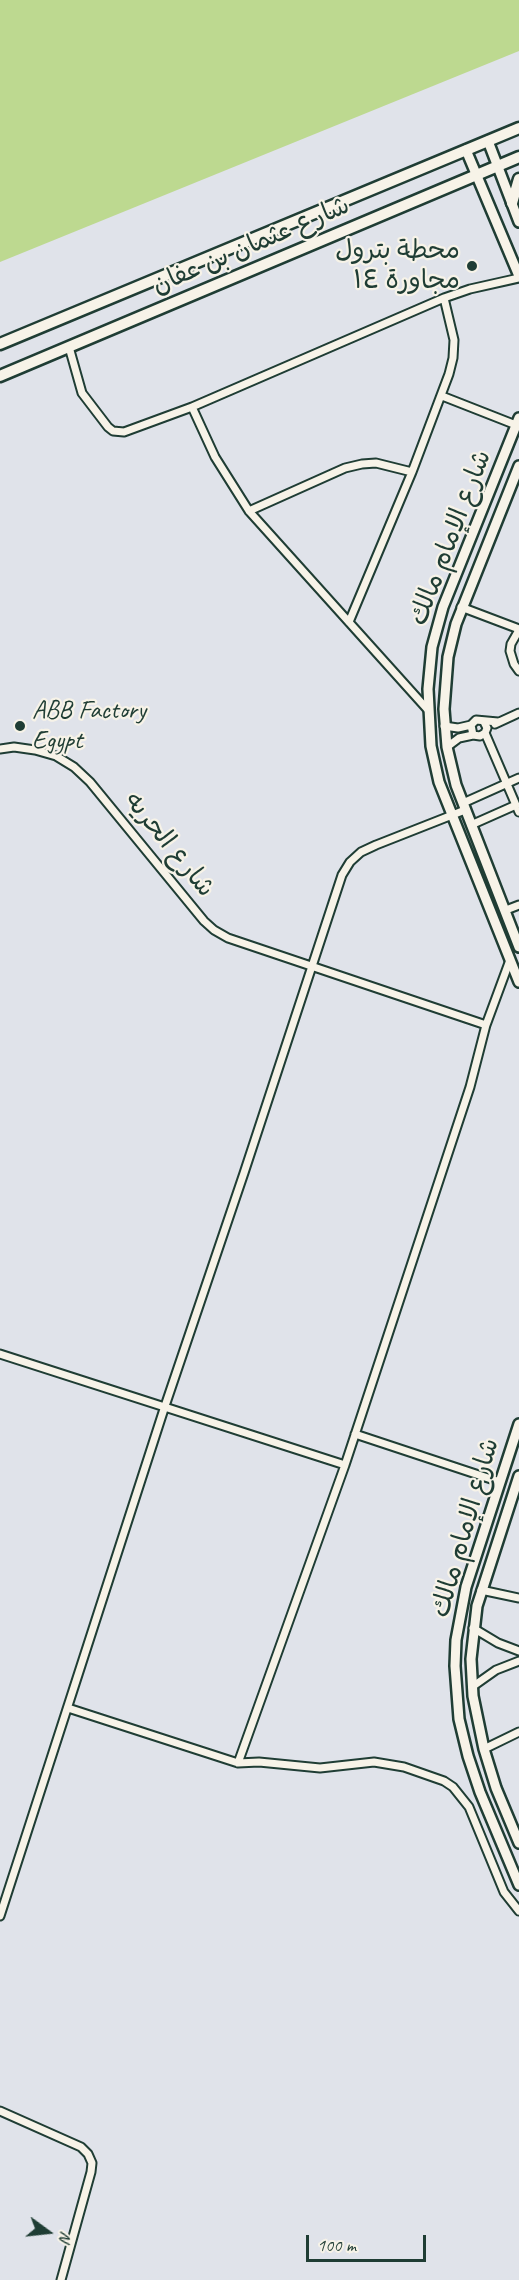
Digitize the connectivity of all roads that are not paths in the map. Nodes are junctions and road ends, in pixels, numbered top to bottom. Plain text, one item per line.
1 (519, 128) edge
2 (488, 141) junction
3 (466, 150) junction
4 (519, 157) edge
5 (498, 166) junction
6 (477, 175) junction
7 (519, 179) edge
8 (512, 203) junction
9 (519, 222) edge
10 (519, 277) edge
11 (444, 297) junction
12 (0, 344) edge
13 (69, 347) junction
14 (0, 376) edge
15 (442, 396) junction
16 (192, 407) junction
17 (518, 421) edge
18 (519, 466) edge
19 (412, 472) junction
20 (249, 511) junction
21 (461, 607) junction
22 (348, 622) junction
23 (519, 629) edge
24 (519, 671) edge
25 (428, 710) junction
26 (519, 713) edge
27 (484, 722) junction
28 (498, 722) junction
29 (471, 725) junction
30 (444, 726) junction
31 (486, 732) junction
32 (473, 735) junction
33 (447, 747) junction
34 (0, 749) edge
35 (519, 778) edge
36 (507, 783) junction
37 (464, 807) junction
38 (518, 809) edge
39 (451, 816) junction
40 (471, 825) junction
41 (495, 885) junction
42 (482, 892) junction
43 (519, 905) edge
44 (506, 910) junction
45 (511, 924) junction
46 (498, 930) junction
47 (519, 947) edge
48 (510, 960) junction
49 (311, 966) junction
50 (519, 982) edge
51 (486, 1025) junction
52 (0, 1354) edge
53 (164, 1409) junction
54 (519, 1424) edge
55 (355, 1434) junction
56 (345, 1465) junction
57 (519, 1476) edge
58 (500, 1482) junction
59 (482, 1590) junction
60 (519, 1598) edge
61 (473, 1628) junction
62 (519, 1652) edge
63 (519, 1660) edge
64 (472, 1687) junction
65 (68, 1708) junction
66 (519, 1732) edge
67 (484, 1749) junction
68 (238, 1763) junction
69 (519, 1843) edge
70 (519, 1884) edge
71 (519, 1911) edge
72 (0, 1916) edge
73 (0, 2111) edge
74 (61, 2280) edge

1 - 2 main road, شارع عثمان بن عفان
2 - 3 main road, شارع عثمان بن عفان
2 - 5 street
3 - 6 street
3 - 12 main road, شارع عثمان بن عفان
4 - 5 main road, شارع عثمان بن عفان
5 - 6 main road, شارع عثمان بن عفان
5 - 8 street
6 - 10 street
6 - 13 main road, شارع عثمان بن عفان
7 - 8 main road
8 - 9 street
10 - 11 street
11 - 15 street
11 - 16 street
13 - 14 main road, شارع عثمان بن عفان
13 - 16 street
15 - 17 street
15 - 19 street
16 - 20 street
17 - 25 street, شارع الإمام مالك
18 - 21 street, شارع الإمام مالك
19 - 20 street
19 - 22 street
20 - 22 street
21 - 23 street
21 - 30 street, شارع الإمام مالك
22 - 25 street
23 - 24 street
25 - 39 street, شارع الإمام مالك
26 - 28 street
27 - 28 street
27 - 29 street
27 - 31 street
28 - 31 street
29 - 30 street
29 - 32 street
30 - 33 street, شارع الإمام مالك
31 - 32 street
31 - 36 street
32 - 33 street
33 - 37 street, شارع الإمام مالك
34 - 49 street, شارع الحريه
35 - 36 street
36 - 37 street
36 - 38 street
37 - 39 street
37 - 40 street, شارع الإمام مالك
38 - 40 street
39 - 42 street, شارع الإمام مالك
39 - 49 street
40 - 41 street, شارع الإمام مالك
41 - 42 street
41 - 44 street, شارع الإمام مالك
42 - 46 street, شارع الإمام مالك
43 - 44 street
44 - 45 street, شارع الإمام مالك
45 - 46 street
45 - 47 street, شارع الإمام مالك
46 - 48 street, شارع الإمام مالك
48 - 50 street, شارع الإمام مالك
48 - 51 street
49 - 51 street, شارع الحريه
49 - 53 street
51 - 55 street
52 - 53 street
53 - 56 street
53 - 65 street
54 - 58 street, شارع الإمام مالك
55 - 56 street
55 - 58 street
56 - 68 street
57 - 59 street, شارع الإمام مالك
58 - 70 street, شارع الإمام مالك
59 - 60 street
59 - 61 street, شارع الإمام مالك
61 - 62 street
61 - 64 street, شارع الإمام مالك
63 - 64 street
64 - 67 street, شارع الإمام مالك
65 - 68 street
65 - 72 street
66 - 67 street
67 - 69 street, شارع الإمام مالك
68 - 71 street
73 - 74 street

